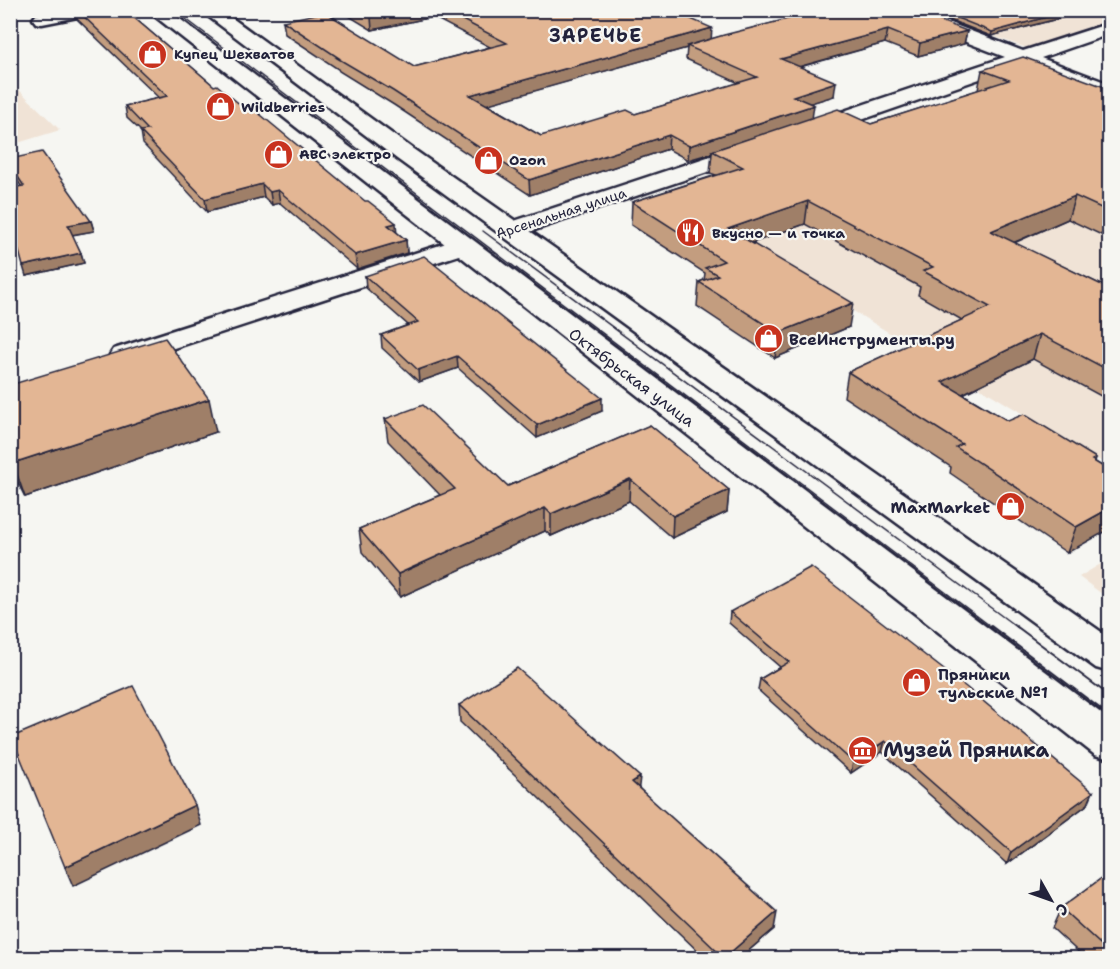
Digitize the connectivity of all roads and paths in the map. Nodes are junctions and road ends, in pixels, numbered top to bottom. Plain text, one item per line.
1 (87, 10) edge
2 (156, 10) edge
3 (209, 10) edge
4 (899, 10) edge
5 (42, 19) dead end
6 (1110, 28) edge
7 (1023, 58) junction
8 (1110, 92) edge
9 (511, 230) junction
10 (462, 246) junction
11 (99, 362) edge
12 (1110, 658) edge
13 (1110, 743) edge

1 - 5 main road
2 - 10 main road, Октябрьская улица
3 - 9 main road
4 - 7 main road
6 - 7 main road, Арсенальная улица
7 - 8 main road
7 - 9 main road, Арсенальная улица
9 - 10 main road, Арсенальная улица
9 - 12 main road
10 - 11 main road, Арсенальная улица
10 - 13 main road, Октябрьская улица

